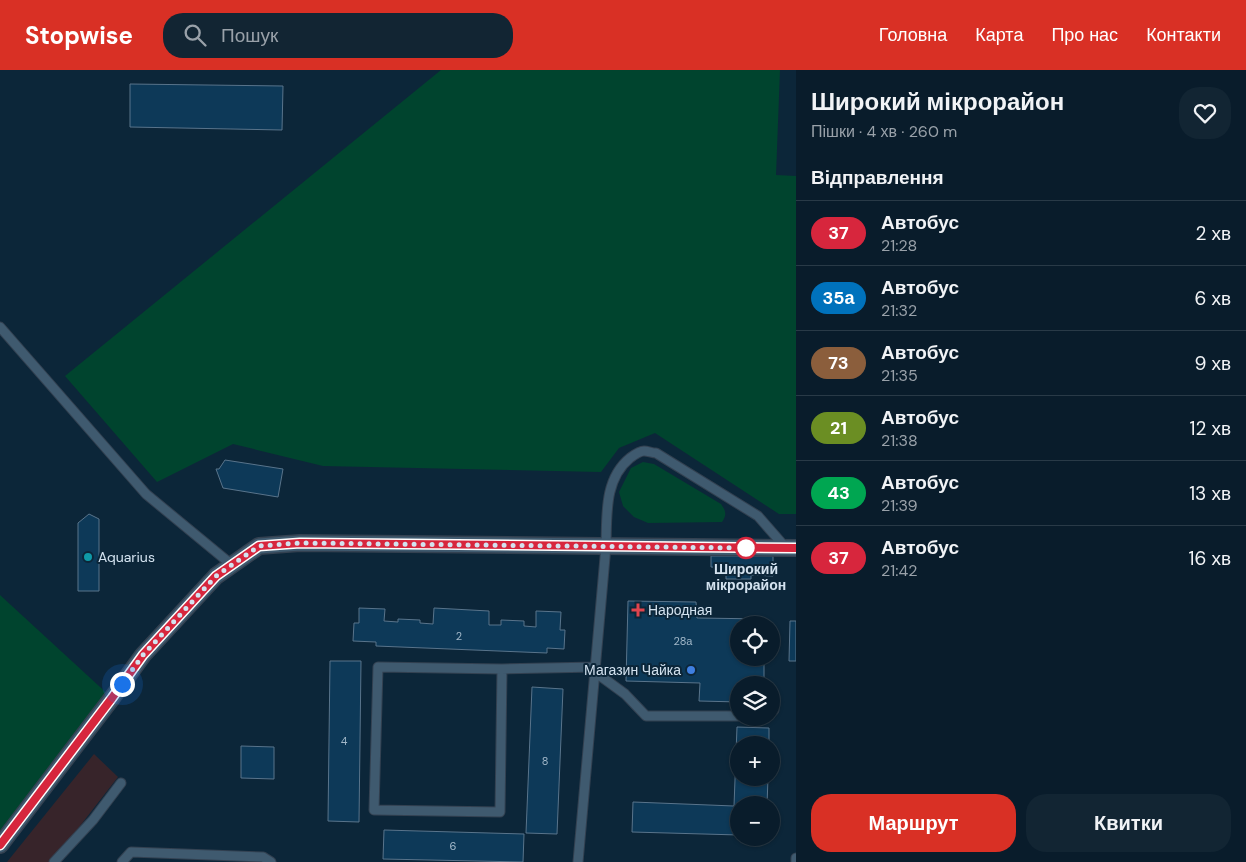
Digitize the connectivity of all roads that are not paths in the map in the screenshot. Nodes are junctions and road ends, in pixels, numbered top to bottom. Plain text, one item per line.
1 (0, 327) edge
2 (606, 546) junction
3 (791, 548) edge
4 (232, 565) junction
5 (502, 669) junction
6 (596, 669) junction
7 (730, 716) edge
8 (121, 783) dead end
9 (0, 846) edge
10 (796, 858) edge
11 (54, 862) edge
12 (122, 862) edge
13 (270, 862) edge
14 (578, 862) edge
15 (796, 862) edge

1 - 4 lane
2 - 3 street
2 - 3 lane
2 - 4 street
2 - 6 lane
4 - 9 street
5 - 5 lane
5 - 6 lane
6 - 7 lane
6 - 14 lane
8 - 11 lane
10 - 15 lane
12 - 13 lane

